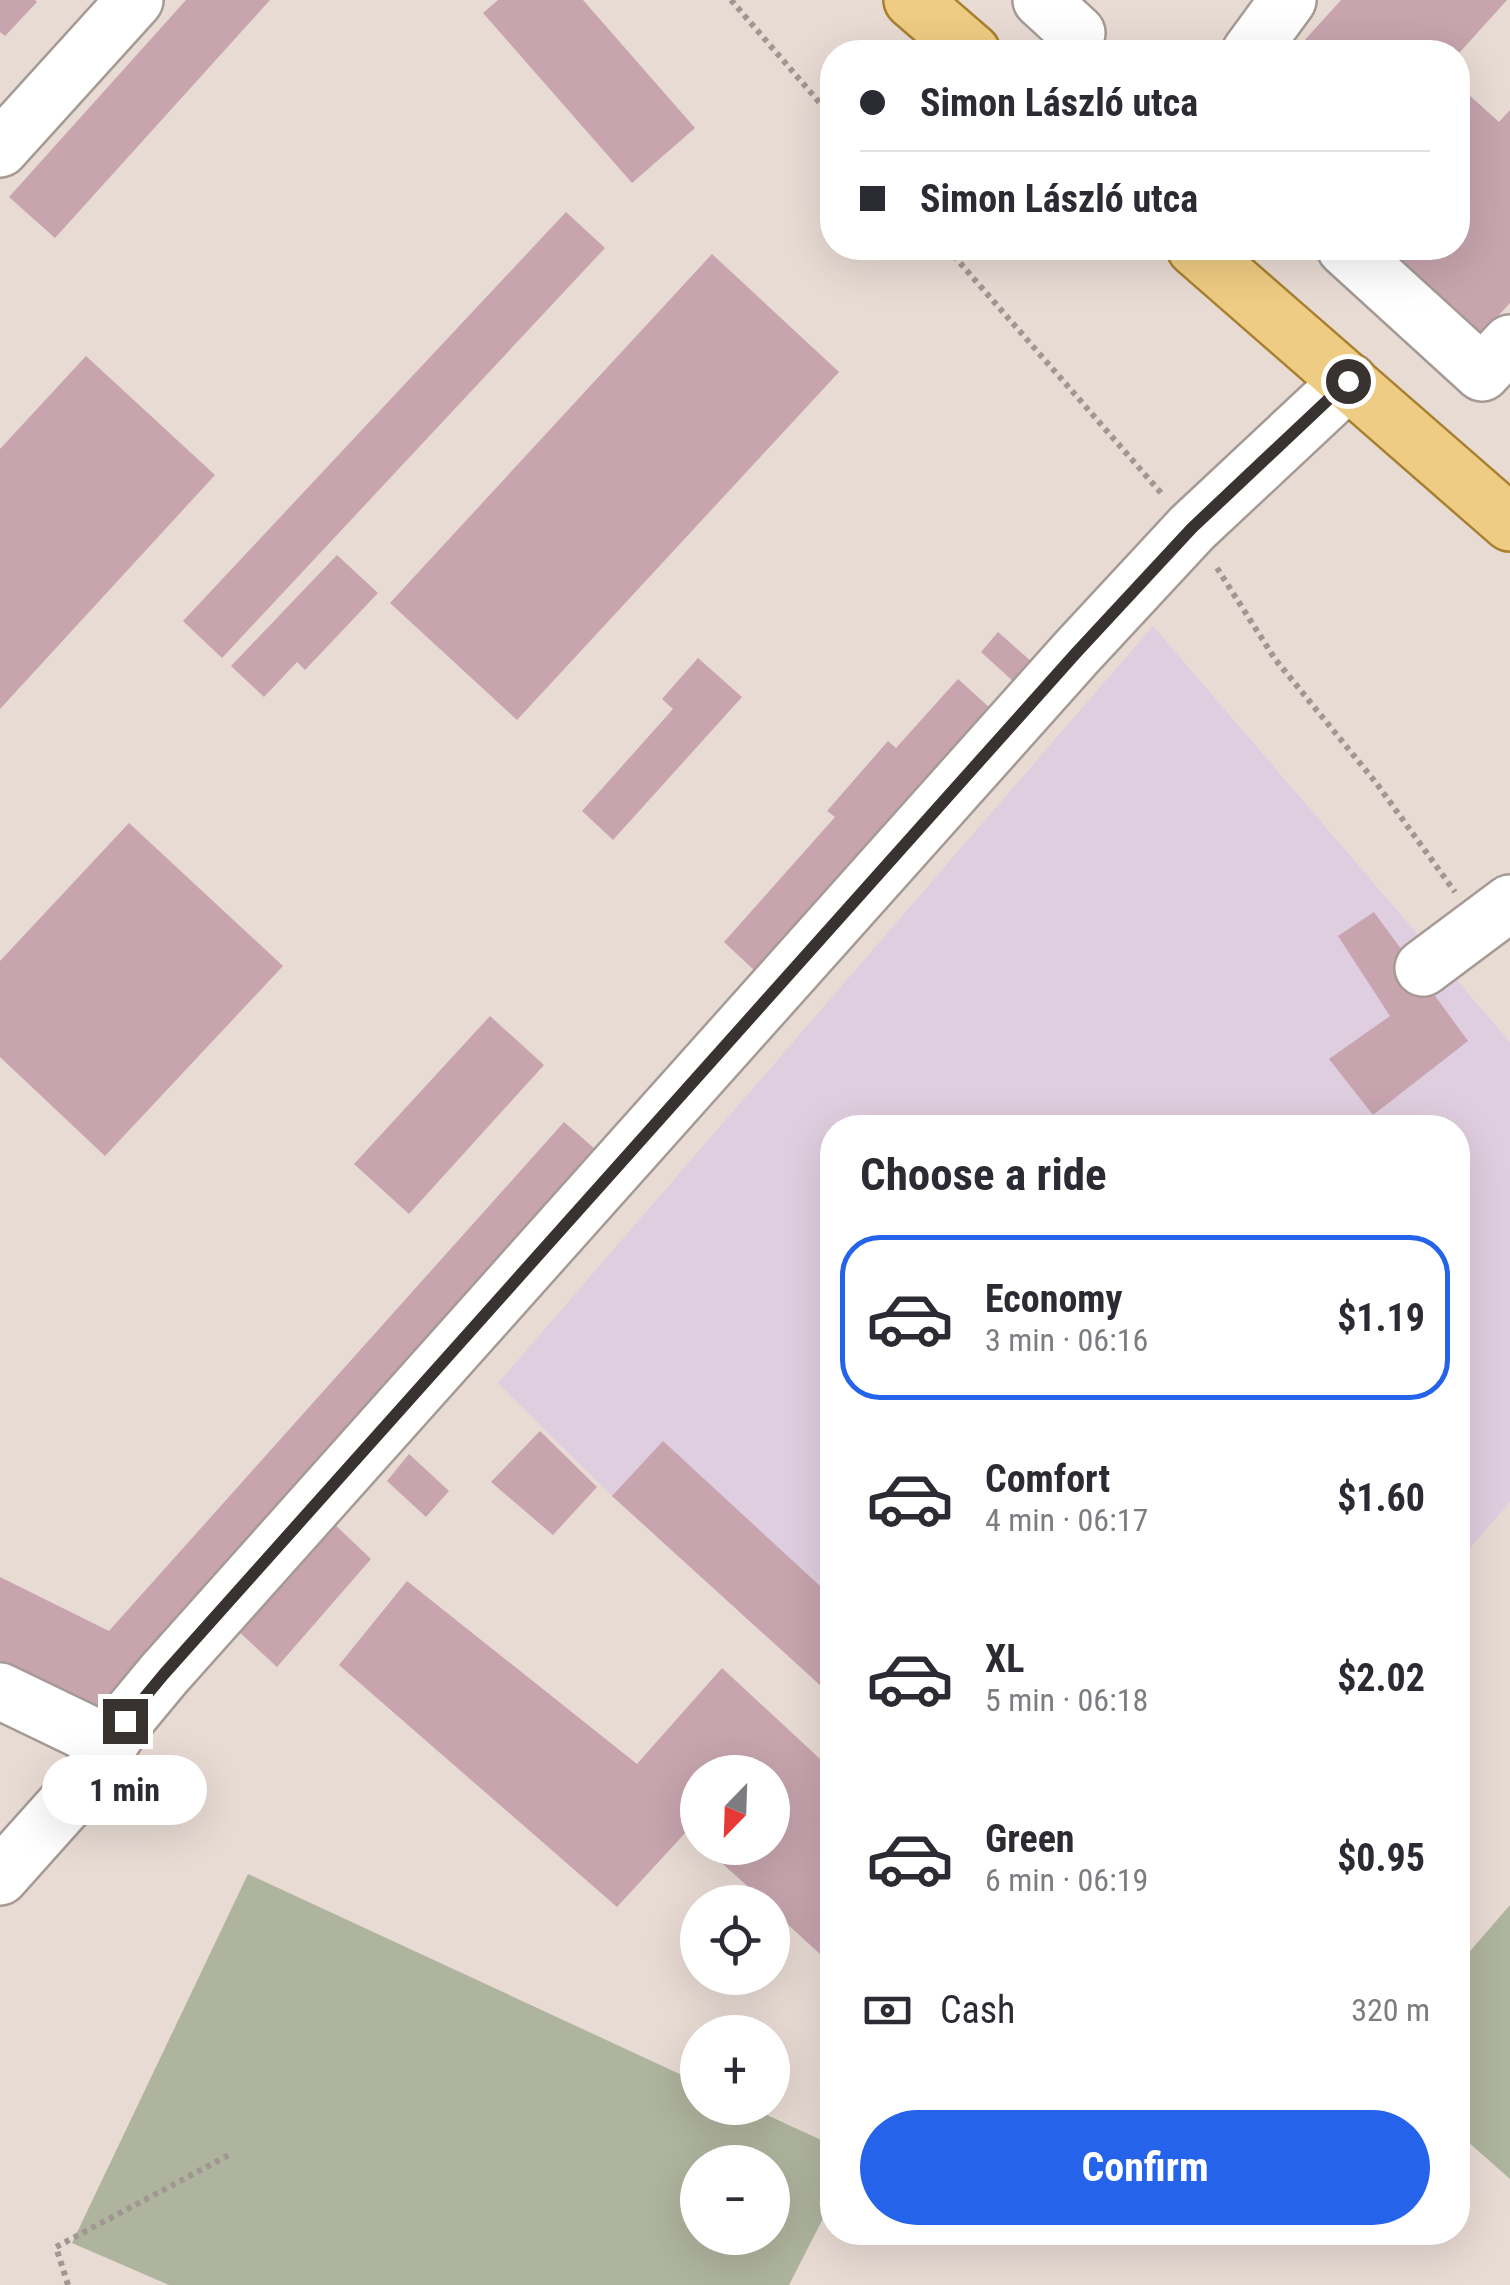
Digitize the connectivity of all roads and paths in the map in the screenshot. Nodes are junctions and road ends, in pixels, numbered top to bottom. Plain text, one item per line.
1 (135, 0) edge
2 (730, 0) edge
3 (912, 0) edge
4 (1288, 0) edge
5 (958, 40) edge
6 (1259, 40) edge
7 (820, 102) edge
8 (0, 149) edge
9 (958, 260) edge
10 (1209, 260) edge
11 (1358, 260) edge
12 (1510, 343) edge
13 (1348, 381) junction
14 (1510, 523) edge
15 (1192, 528) junction
16 (1495, 914) edge
17 (1423, 968) dead end
18 (0, 1691) edge
19 (110, 1744) junction
20 (0, 1877) edge
21 (229, 2155) dead end
22 (68, 2285) edge

1 - 8 street
2 - 7 path
3 - 5 main road
4 - 6 street
9 - 15 path
10 - 13 main road
11 - 12 street
13 - 14 main road
13 - 15 street
15 - 16 path
15 - 19 street
16 - 17 street
18 - 19 street
19 - 20 street
21 - 22 path

